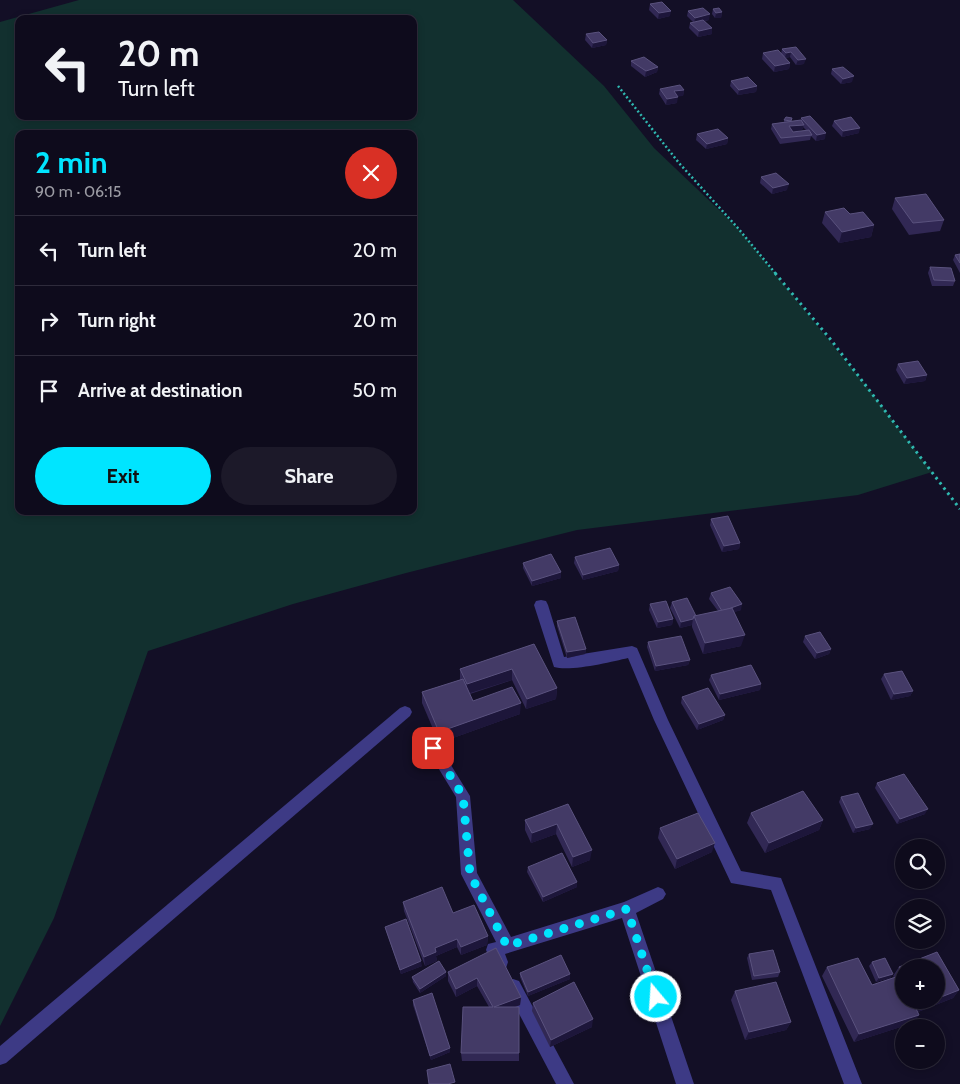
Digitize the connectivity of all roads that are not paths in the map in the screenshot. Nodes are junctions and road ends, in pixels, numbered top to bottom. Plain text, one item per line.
1 (541, 605) dead end
2 (405, 712) dead end
3 (433, 748) dead end
4 (658, 894) dead end
5 (627, 909) junction
6 (507, 946) junction
7 (0, 1057) edge
8 (565, 1084) edge
9 (685, 1084) edge
10 (853, 1084) edge

1 - 10 street
2 - 7 street
3 - 6 street
4 - 5 street
5 - 6 street
5 - 9 street
6 - 8 street

